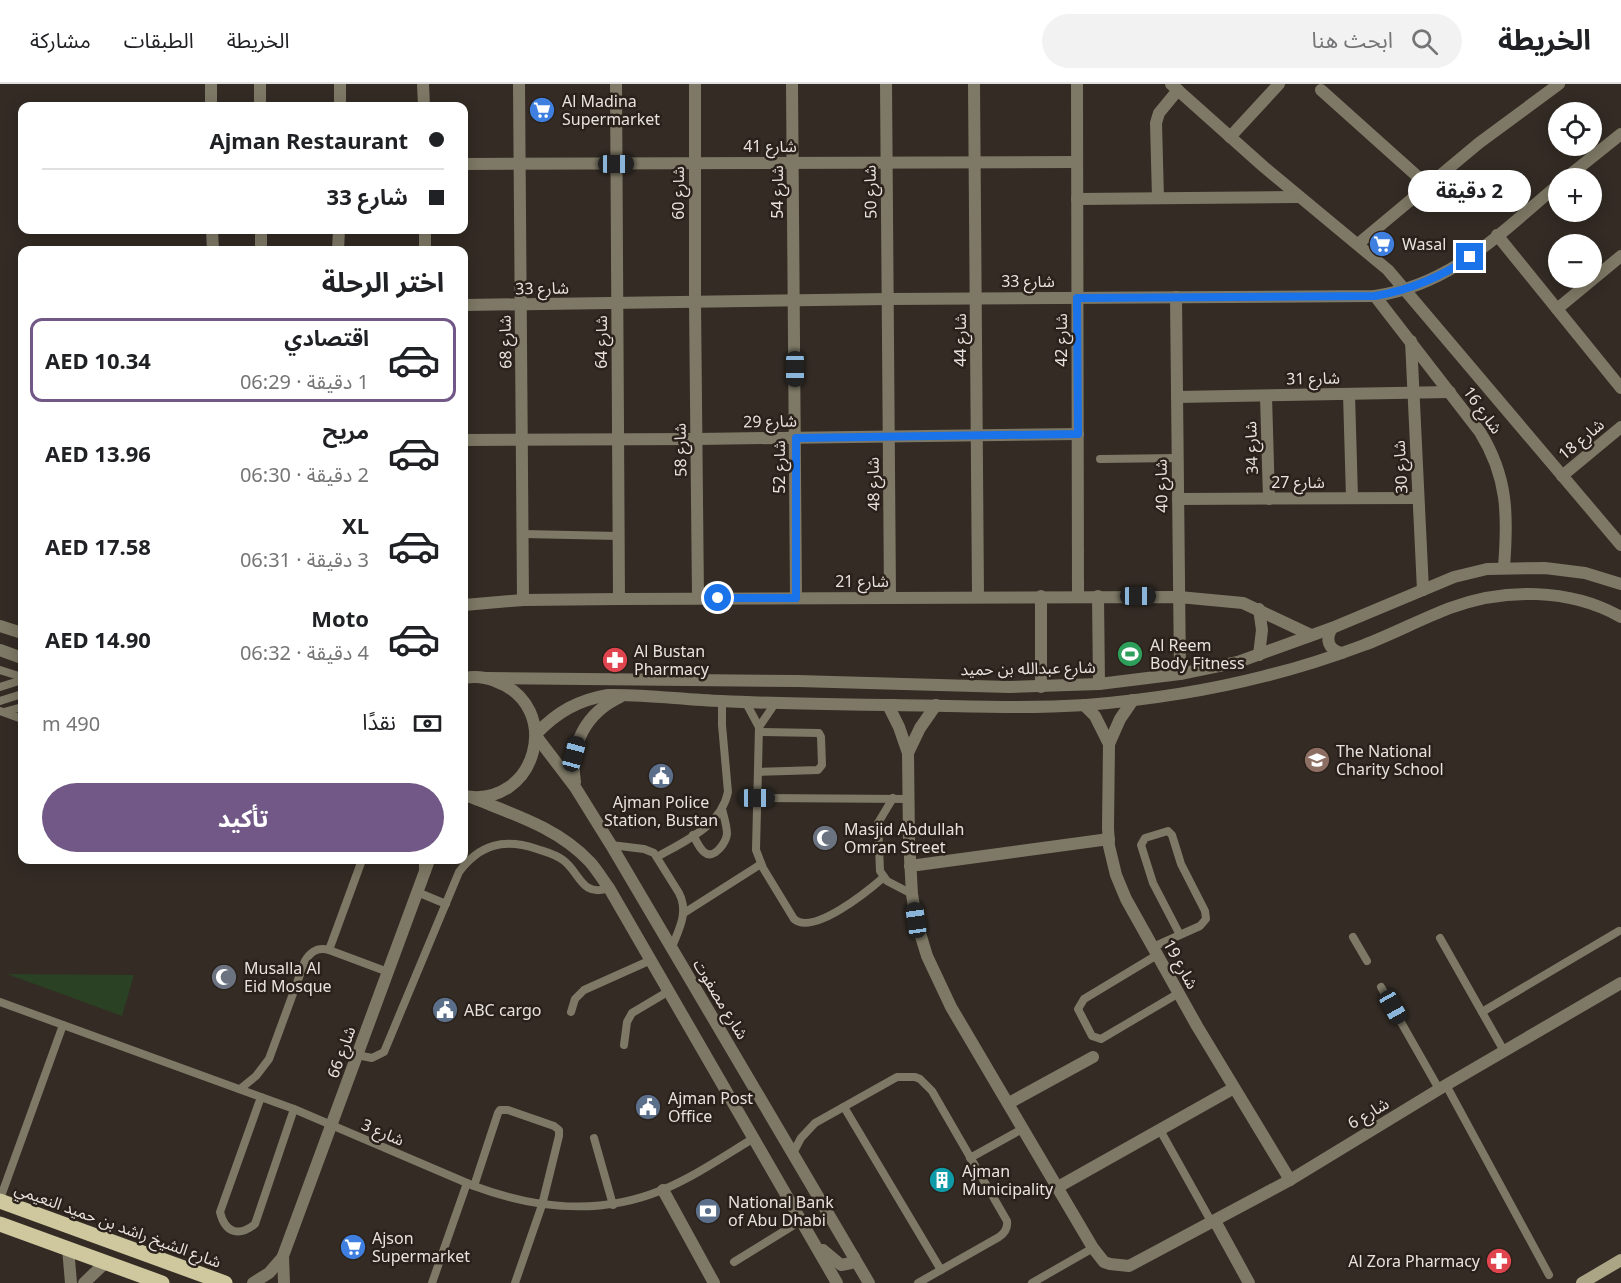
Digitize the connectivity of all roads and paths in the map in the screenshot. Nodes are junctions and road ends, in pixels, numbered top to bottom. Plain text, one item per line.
1 (211, 84) edge
2 (260, 84) edge
3 (340, 84) edge
4 (423, 84) edge
5 (519, 84) edge
6 (616, 84) edge
7 (695, 84) edge
8 (792, 84) edge
9 (886, 84) edge
10 (974, 84) edge
11 (1077, 84) edge
12 (1279, 84) edge
13 (1559, 84) edge
14 (1174, 87) edge
15 (1321, 90) dead end
16 (212, 102) edge
17 (260, 102) edge
18 (340, 102) edge
19 (424, 102) edge
20 (1621, 134) edge
21 (1230, 138) junction
22 (886, 162) junction
23 (975, 162) junction
24 (1077, 162) junction
25 (695, 163) junction
26 (793, 163) junction
27 (468, 164) edge
28 (520, 164) junction
29 (616, 164) junction
30 (1578, 168) edge
31 (1427, 185) junction
32 (1548, 193) edge
33 (1299, 196) junction
34 (1158, 198) junction
35 (1077, 199) junction
36 (1497, 235) junction
37 (1358, 244) junction
38 (1621, 256) edge
39 (1405, 290) junction
40 (1375, 296) junction
41 (1176, 297) junction
42 (976, 298) junction
43 (1077, 298) junction
44 (888, 299) junction
45 (794, 300) junction
46 (695, 302) junction
47 (617, 303) junction
48 (521, 304) junction
49 (468, 305) edge
50 (1557, 309) junction
51 (1411, 341) junction
52 (1621, 388) edge
53 (1450, 392) junction
54 (1413, 393) junction
55 (1349, 394) junction
56 (1266, 396) junction
57 (1177, 397) junction
58 (1621, 427) edge
59 (1078, 434) junction
60 (977, 435) junction
61 (889, 436) junction
62 (796, 438) junction
63 (522, 439) junction
64 (618, 439) junction
65 (696, 439) junction
66 (468, 440) edge
67 (1178, 458) junction
68 (1100, 459) dead end
69 (1562, 476) junction
70 (1352, 498) junction
71 (1418, 498) junction
72 (1178, 499) junction
73 (1269, 499) junction
74 (523, 534) junction
75 (618, 536) junction
76 (1621, 544) edge
77 (1504, 567) junction
78 (1621, 584) edge
79 (1423, 590) junction
80 (978, 596) junction
81 (1041, 596) junction
82 (1078, 596) junction
83 (1098, 596) junction
84 (890, 597) junction
85 (1179, 597) junction
86 (698, 598) junction
87 (796, 598) junction
88 (619, 599) junction
89 (523, 600) junction
90 (468, 605) edge
91 (1259, 609) junction
92 (1621, 617) edge
93 (0, 626) edge
94 (1332, 628) junction
95 (18, 632) edge
96 (1311, 635) junction
97 (0, 650) edge
98 (1342, 653) junction
99 (1259, 655) junction
100 (18, 657) edge
101 (1, 671) edge
102 (1180, 674) junction
103 (18, 677) edge
104 (468, 678) edge
105 (487, 678) junction
106 (18, 680) edge
107 (1099, 684) junction
108 (0, 687) edge
109 (1041, 687) junction
110 (18, 695) edge
111 (625, 695) junction
112 (1133, 700) junction
113 (0, 701) edge
114 (722, 701) junction
115 (745, 702) junction
116 (776, 702) junction
117 (888, 705) junction
118 (936, 705) junction
119 (1084, 705) junction
120 (18, 707) edge
121 (2, 712) edge
122 (18, 718) edge
123 (759, 730) junction
124 (536, 735) junction
125 (1109, 744) junction
126 (908, 753) junction
127 (758, 772) junction
128 (575, 787) junction
129 (757, 798) junction
130 (893, 798) junction
131 (909, 798) junction
132 (468, 799) edge
133 (722, 809) junction
134 (693, 835) junction
135 (1109, 839) junction
136 (611, 844) junction
137 (657, 857) junction
138 (468, 860) edge
139 (361, 864) edge
140 (426, 864) edge
141 (465, 864) edge
142 (761, 864) junction
143 (910, 866) junction
144 (884, 877) junction
145 (609, 888) junction
146 (417, 892) junction
147 (912, 894) junction
148 (446, 904) junction
149 (684, 913) junction
150 (1619, 931) dead end
151 (1180, 935) junction
152 (1353, 937) dead end
153 (1440, 938) dead end
154 (672, 947) junction
155 (329, 950) junction
156 (1155, 951) junction
157 (651, 960) junction
158 (1367, 961) dead end
159 (388, 972) junction
160 (1621, 983) edge
161 (1381, 987) dead end
162 (669, 991) junction
163 (1179, 993) junction
164 (0, 1002) edge
165 (571, 1012) dead end
166 (1482, 1012) junction
167 (63, 1025) junction
168 (624, 1045) dead end
169 (1504, 1051) junction
170 (357, 1055) junction
171 (1093, 1057) dead end
172 (1442, 1087) junction
173 (1234, 1088) junction
174 (240, 1089) junction
175 (261, 1097) junction
176 (1009, 1104) junction
177 (844, 1107) junction
178 (294, 1109) junction
179 (332, 1125) junction
180 (1024, 1128) junction
181 (1160, 1130) junction
182 (594, 1138) dead end
183 (754, 1138) junction
184 (793, 1153) junction
185 (970, 1158) junction
186 (1290, 1180) junction
187 (470, 1185) junction
188 (1058, 1187) junction
189 (663, 1190) junction
190 (0, 1200) edge
191 (542, 1205) junction
192 (613, 1205) junction
193 (802, 1220) junction
194 (1214, 1222) junction
195 (0, 1224) edge
196 (815, 1243) junction
197 (68, 1248) junction
198 (1093, 1248) junction
199 (284, 1256) junction
200 (854, 1257) junction
201 (1621, 1260) edge
202 (106, 1262) junction
203 (734, 1262) dead end
204 (941, 1270) junction
205 (1549, 1275) dead end
206 (71, 1283) edge
207 (84, 1283) edge
208 (162, 1283) edge
209 (225, 1283) edge
210 (253, 1283) edge
211 (284, 1283) edge
212 (432, 1283) edge
213 (515, 1283) edge
214 (714, 1283) edge
215 (837, 1283) edge
216 (869, 1283) edge
217 (918, 1283) edge
218 (1032, 1283) edge
219 (1249, 1283) edge
220 (1582, 1283) edge

1 - 16 street
2 - 17 street
3 - 18 street
4 - 19 street
5 - 28 street, شارع 68
6 - 29 street, شارع 64
7 - 25 street, شارع 60
8 - 26 street, شارع 54
9 - 22 street, شارع 50
10 - 23 street, شارع 44
11 - 24 street, شارع 42
12 - 21 street
13 - 31 street
14 - 21 street
14 - 34 street
15 - 31 street
20 - 30 street
21 - 33 street
22 - 23 street, شارع 41
22 - 26 street, شارع 41
22 - 44 street, شارع 50
23 - 24 street, شارع 41
23 - 42 street, شارع 44
24 - 35 street, شارع 42
25 - 26 street, شارع 41
25 - 29 street, شارع 41
25 - 46 street, شارع 60
26 - 45 street, شارع 54
27 - 28 street, شارع 41
28 - 29 street, شارع 41
28 - 48 street, شارع 68
29 - 47 street, شارع 64
31 - 37 street
32 - 36 street, شارع 33
33 - 34 street
33 - 37 street
34 - 35 street
35 - 43 street, شارع 42
36 - 39 street, شارع 33
36 - 50 street
37 - 39 street
38 - 50 street
39 - 40 street, شارع 33
39 - 69 street
40 - 41 street, شارع 33
40 - 51 street, شارع 16
41 - 43 street, شارع 33
41 - 57 street, شارع 40
42 - 43 street, شارع 33
42 - 44 street, شارع 33
42 - 60 street, شارع 44
43 - 59 street, شارع 42
44 - 45 street, شارع 33
44 - 61 street, شارع 48
45 - 46 street, شارع 33
45 - 62 street, شارع 52
46 - 47 street, شارع 33
46 - 65 street, شارع 58
47 - 48 street, شارع 33
47 - 64 street, شارع 64
48 - 49 street, شارع 33
48 - 63 street, شارع 68
50 - 52 street
51 - 53 street, شارع 16
51 - 54 street, شارع 30
53 - 54 street, شارع 31
53 - 77 street, شارع 16
54 - 55 street, شارع 31
54 - 71 street, شارع 30
55 - 56 street, شارع 31
55 - 70 street
56 - 57 street, شارع 31
56 - 73 street, شارع 34
57 - 67 street, شارع 40
58 - 69 street, شارع 18
59 - 60 street, شارع 29
59 - 82 street, شارع 42
60 - 61 street, شارع 29
60 - 80 street, شارع 44
61 - 62 street, شارع 29
61 - 84 street, شارع 48
62 - 65 street, شارع 29
62 - 87 street, شارع 52
63 - 64 street, شارع 29
63 - 66 street, شارع 29
63 - 74 street, شارع 68
64 - 65 street, شارع 29
64 - 75 street, شارع 64
65 - 86 street, شارع 58
67 - 68 lane
67 - 72 street, شارع 40
69 - 76 street
70 - 71 street, شارع 27
70 - 73 street, شارع 27
71 - 79 street, شارع 30
72 - 73 street, شارع 27
72 - 85 street, شارع 40
74 - 75 lane
74 - 89 street, شارع 68
75 - 88 street, شارع 64
77 - 78 street, شارع عبدالله بن حميد
77 - 79 street, شارع عبدالله بن حميد
79 - 94 street, شارع عبدالله بن حميد
80 - 81 street, شارع 21
80 - 84 street, شارع 21
81 - 82 street, شارع 21
81 - 109 street
82 - 83 street, شارع 21
83 - 85 street, شارع 21
83 - 107 street
84 - 87 street, شارع 21
85 - 91 street, شارع 21
85 - 102 street, شارع 40
86 - 87 street, شارع 21
86 - 88 street, شارع 21
88 - 89 street, شارع 21
89 - 90 street, شارع 21
91 - 96 street, شارع 21
91 - 99 street
92 - 98 street
93 - 95 street
94 - 96 street, شارع عبدالله بن حميد
94 - 98 street
96 - 99 street, شارع عبدالله بن حميد
97 - 100 street
98 - 112 street
99 - 102 street, شارع عبدالله بن حميد
101 - 103 lane
102 - 107 street, شارع عبدالله بن حميد
104 - 105 street, شارع عبدالله بن حميد
105 - 109 street, شارع عبدالله بن حميد
105 - 124 street, شارع مصفوت
106 - 108 lane
107 - 109 street, شارع عبدالله بن حميد
110 - 113 lane
111 - 114 street
111 - 124 street
111 - 128 street
112 - 119 street
112 - 125 street, شارع 19
114 - 115 street
114 - 133 lane
115 - 116 street
115 - 123 lane
116 - 117 street
116 - 123 lane
117 - 118 street
117 - 126 street
118 - 119 street
118 - 126 street
119 - 125 street, شارع 19
120 - 121 lane
121 - 122 lane
123 - 127 lane
123 - 127 lane
124 - 128 street, شارع مصفوت
124 - 132 street
125 - 135 street, شارع 19
126 - 131 street
127 - 129 lane
128 - 136 street, شارع مصفوت
129 - 130 lane
129 - 142 lane
130 - 131 lane
130 - 144 lane
131 - 143 street
132 - 145 street
133 - 134 lane
133 - 134 lane
134 - 137 lane
135 - 143 street
135 - 156 street, شارع 19
136 - 137 lane
136 - 154 street, شارع مصفوت
137 - 149 lane
138 - 145 lane
139 - 155 lane
140 - 146 street, شارع 66
141 - 148 lane
142 - 144 lane
142 - 149 lane
143 - 147 street
144 - 147 lane
145 - 157 street
146 - 148 lane
146 - 159 street, شارع 66
147 - 176 street
148 - 170 lane
149 - 154 lane
150 - 166 lane
151 - 151 lane
151 - 156 lane
152 - 158 lane
153 - 166 lane
154 - 184 street, شارع مصفوت
155 - 159 lane
155 - 174 lane
156 - 163 street, شارع 19
156 - 163 lane
157 - 162 street
157 - 165 lane
159 - 170 street, شارع 66
160 - 169 street, شارع 6
161 - 172 lane
162 - 168 lane
162 - 183 street
163 - 173 street, شارع 19
164 - 167 lane, شارع 3
166 - 169 lane
167 - 174 lane, شارع 3
167 - 190 lane
169 - 172 street, شارع 6
170 - 179 street, شارع 66
171 - 176 street
172 - 186 street, شارع 6
172 - 205 lane
173 - 181 street
173 - 186 street, شارع 19
174 - 175 lane, شارع 3
175 - 178 lane, شارع 3
175 - 178 lane
176 - 180 street
177 - 184 lane
177 - 185 lane
177 - 204 lane
178 - 179 lane, شارع 3
179 - 187 lane, شارع 3
179 - 199 street, شارع 66
180 - 185 lane
180 - 188 street
181 - 188 street
181 - 194 lane
182 - 192 lane
183 - 189 lane, شارع 3
183 - 193 street
184 - 200 street, شارع مصفوت
185 - 204 lane
186 - 194 street, شارع 6
187 - 191 lane, شارع 3
187 - 191 lane
187 - 212 lane
188 - 198 street
189 - 192 lane, شارع 3
189 - 214 street
190 - 209 main road, شارع الشيخ راشد بن حميد النعيمي
191 - 192 lane, شارع 3
191 - 213 lane
193 - 196 street
193 - 203 lane
194 - 198 street, شارع 6
194 - 219 street
195 - 197 main road
196 - 200 street
196 - 215 street
197 - 202 main road
197 - 206 street
198 - 218 lane
199 - 210 street, شارع 66
199 - 211 street, شارع 66
200 - 216 street, شارع مصفوت
201 - 220 main road
202 - 207 street
202 - 208 main road
204 - 217 lane

